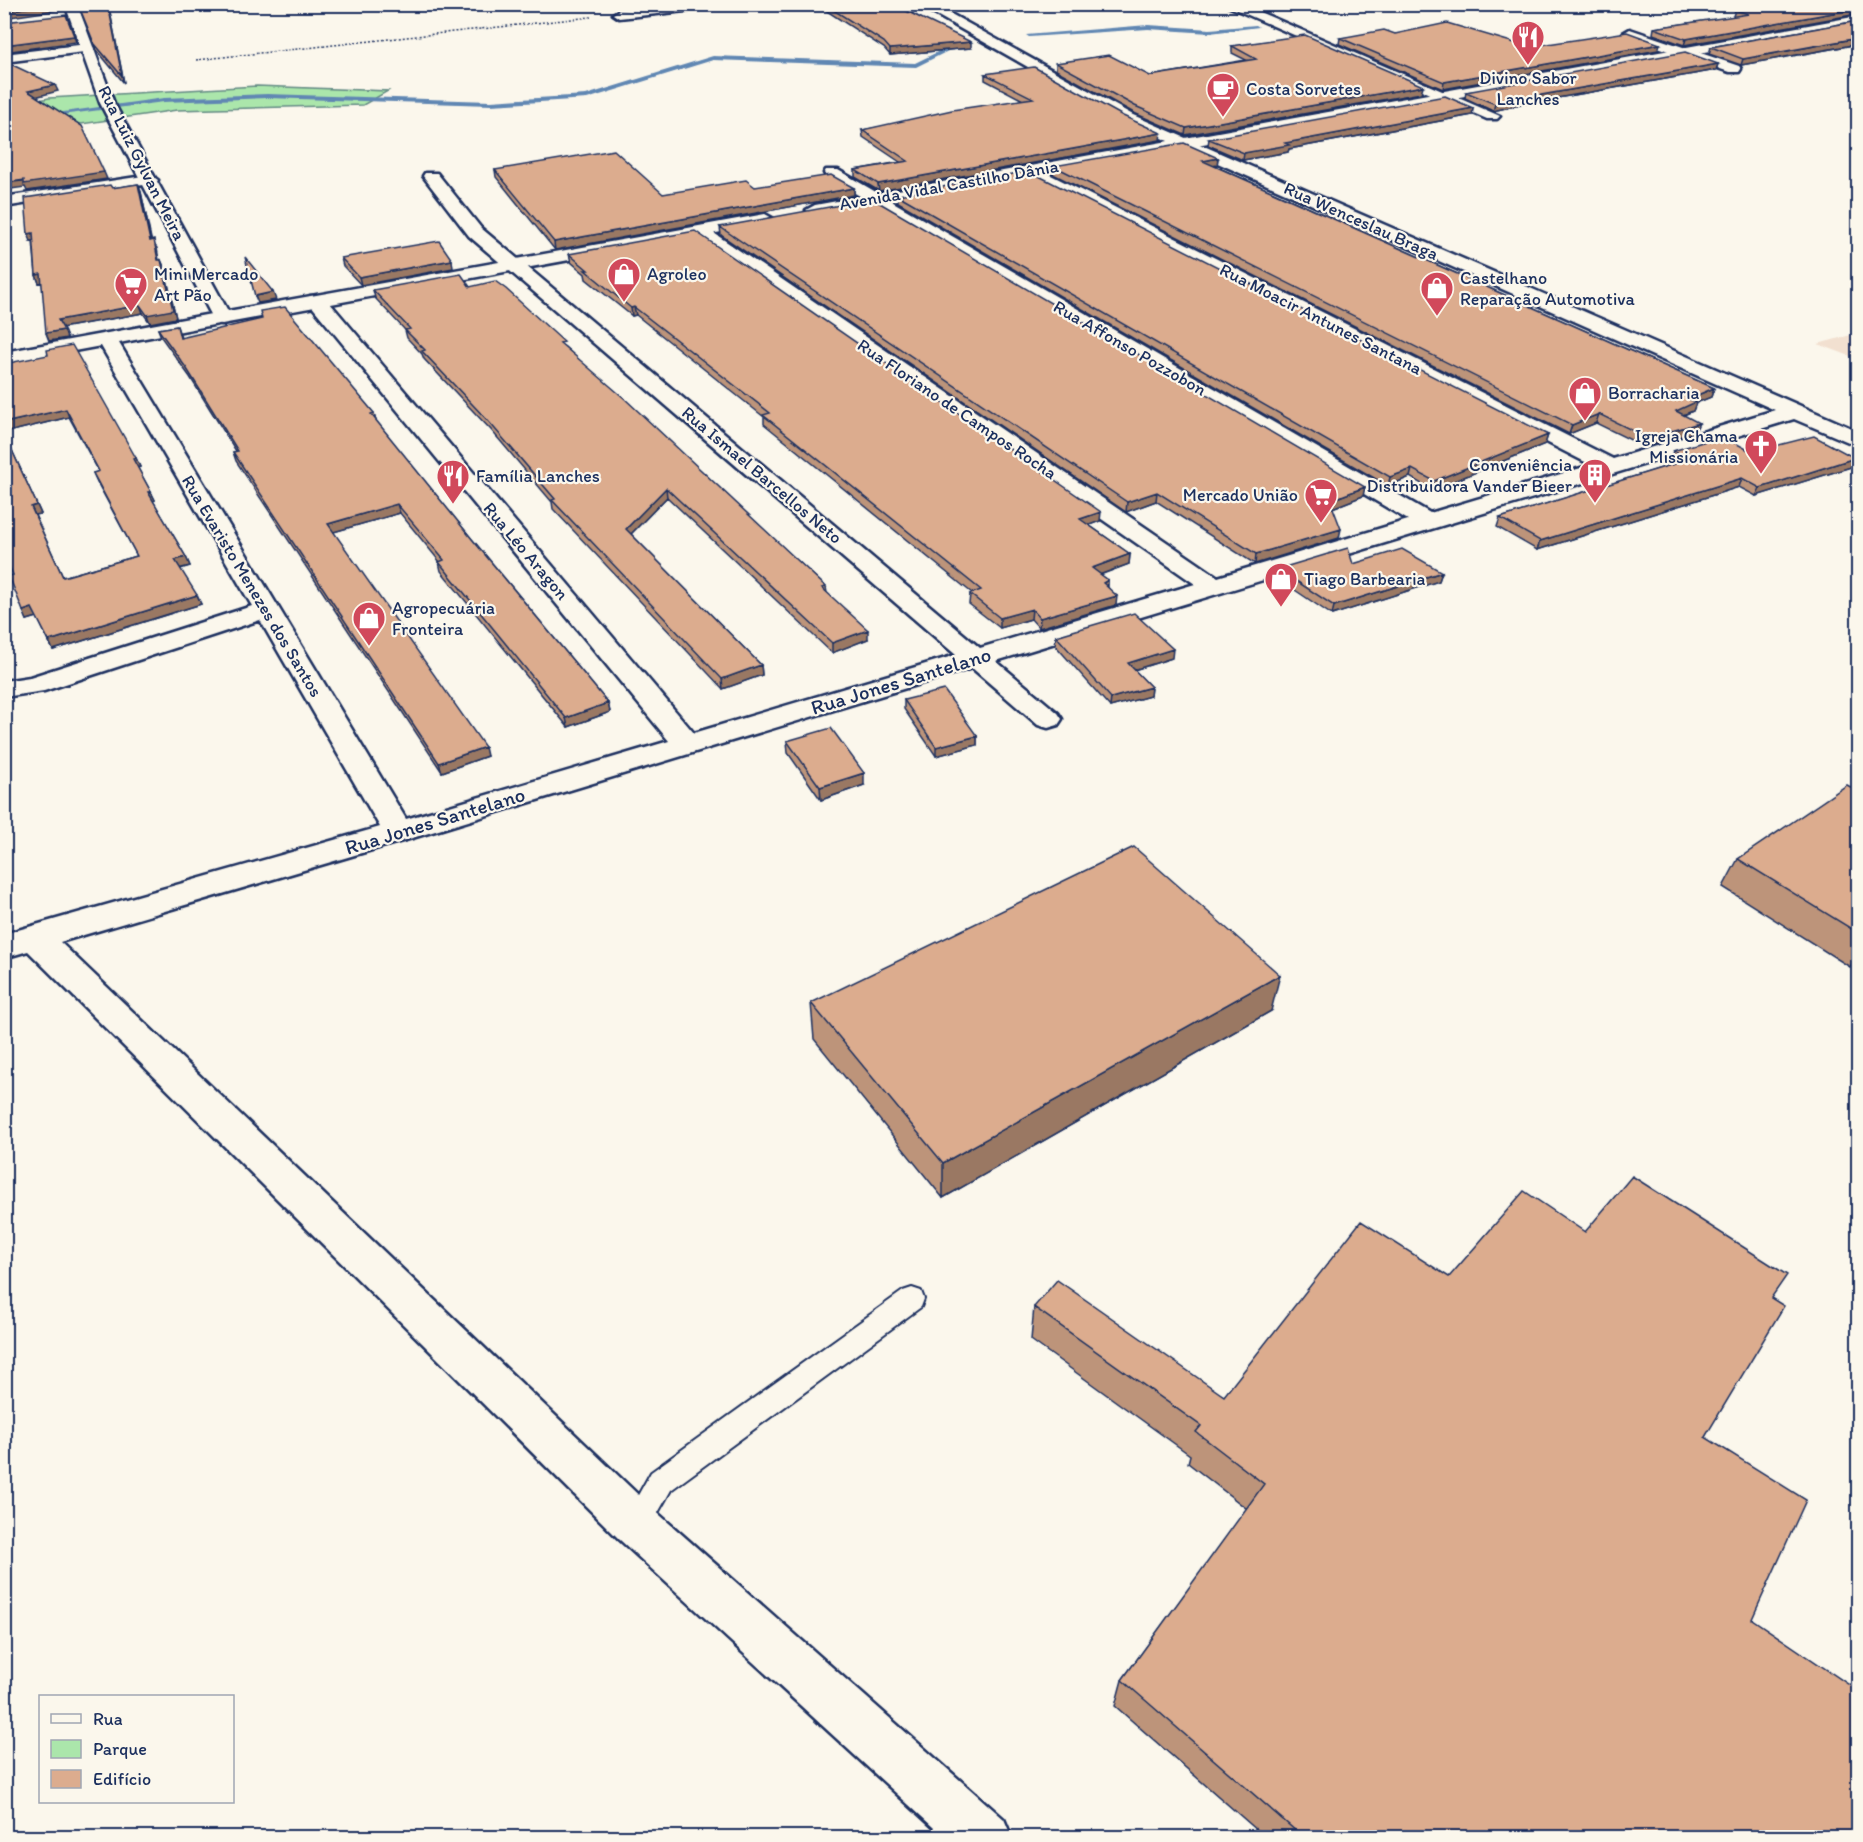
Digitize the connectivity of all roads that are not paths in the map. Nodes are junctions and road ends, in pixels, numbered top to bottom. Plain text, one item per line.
1 (609, 4) edge
2 (714, 4) edge
3 (923, 4) edge
4 (1229, 4) edge
5 (69, 11) edge
6 (619, 14) junction
7 (1858, 20) edge
8 (634, 24) dead end
9 (1630, 33) edge
10 (87, 48) junction
11 (1683, 52) junction
12 (4, 58) edge
13 (1734, 69) edge
14 (1442, 96) junction
15 (1492, 116) edge
16 (1183, 143) junction
17 (1031, 171) junction
18 (832, 173) edge
19 (430, 176) dead end
20 (150, 180) junction
21 (876, 199) junction
22 (4, 202) edge
23 (804, 212) edge
24 (781, 216) edge
25 (699, 231) junction
26 (514, 265) junction
27 (317, 300) junction
28 (222, 318) junction
29 (107, 339) junction
30 (4, 358) edge
31 (1796, 411) junction
32 (1858, 439) edge
33 (1611, 467) junction
34 (1428, 522) junction
35 (1215, 586) junction
36 (266, 610) junction
37 (976, 658) junction
38 (4, 689) edge
39 (1048, 719) dead end
40 (688, 745) junction
41 (398, 832) junction
42 (20, 942) edge
43 (912, 1299) dead end
44 (636, 1524) junction
45 (985, 1838) edge

1 - 6 street
2 - 6 street
3 - 16 street, Rua Wenceslau Braga
4 - 14 street
5 - 10 street, Rua Luiz Gylvan Meira
6 - 8 street
7 - 11 street, Avenida Vidal Castilho Dânia
9 - 11 street
10 - 12 street
10 - 20 street, Rua Luiz Gylvan Meira
11 - 13 street
11 - 14 street, Avenida Vidal Castilho Dânia
14 - 15 street
14 - 16 street, Avenida Vidal Castilho Dânia
16 - 17 street, Avenida Vidal Castilho Dânia
16 - 31 street, Rua Wenceslau Braga
17 - 21 street, Avenida Vidal Castilho Dânia
17 - 33 street, Rua Moacir Antunes Santana
18 - 21 street, Rua Affonso Pozzobon
19 - 26 street, Rua Ismael Barcellos Neto
20 - 22 street
20 - 28 street, Rua Luiz Gylvan Meira
21 - 23 street, Avenida Vidal Castilho Dânia
21 - 34 street, Rua Affonso Pozzobon
24 - 25 street
25 - 26 street
25 - 35 street, Rua Floriano de Campos Rocha
26 - 27 street
26 - 37 street, Rua Ismael Barcellos Neto
27 - 28 street
27 - 40 street, Rua Léo Aragon
28 - 29 street
29 - 30 street
29 - 36 street, Rua Evaristo Menezes dos Santos
31 - 32 street, Rua Wenceslau Braga
31 - 33 street, Rua Jones Santelano
33 - 34 street, Rua Jones Santelano
34 - 35 street, Rua Jones Santelano
35 - 37 street, Rua Jones Santelano
36 - 38 street
36 - 41 street, Rua Evaristo Menezes dos Santos
37 - 39 street, Rua Ismael Barcellos Neto
37 - 40 street, Rua Jones Santelano
40 - 41 street, Rua Jones Santelano
41 - 42 street, Rua Jones Santelano
42 - 44 street
43 - 44 lane
44 - 45 street

